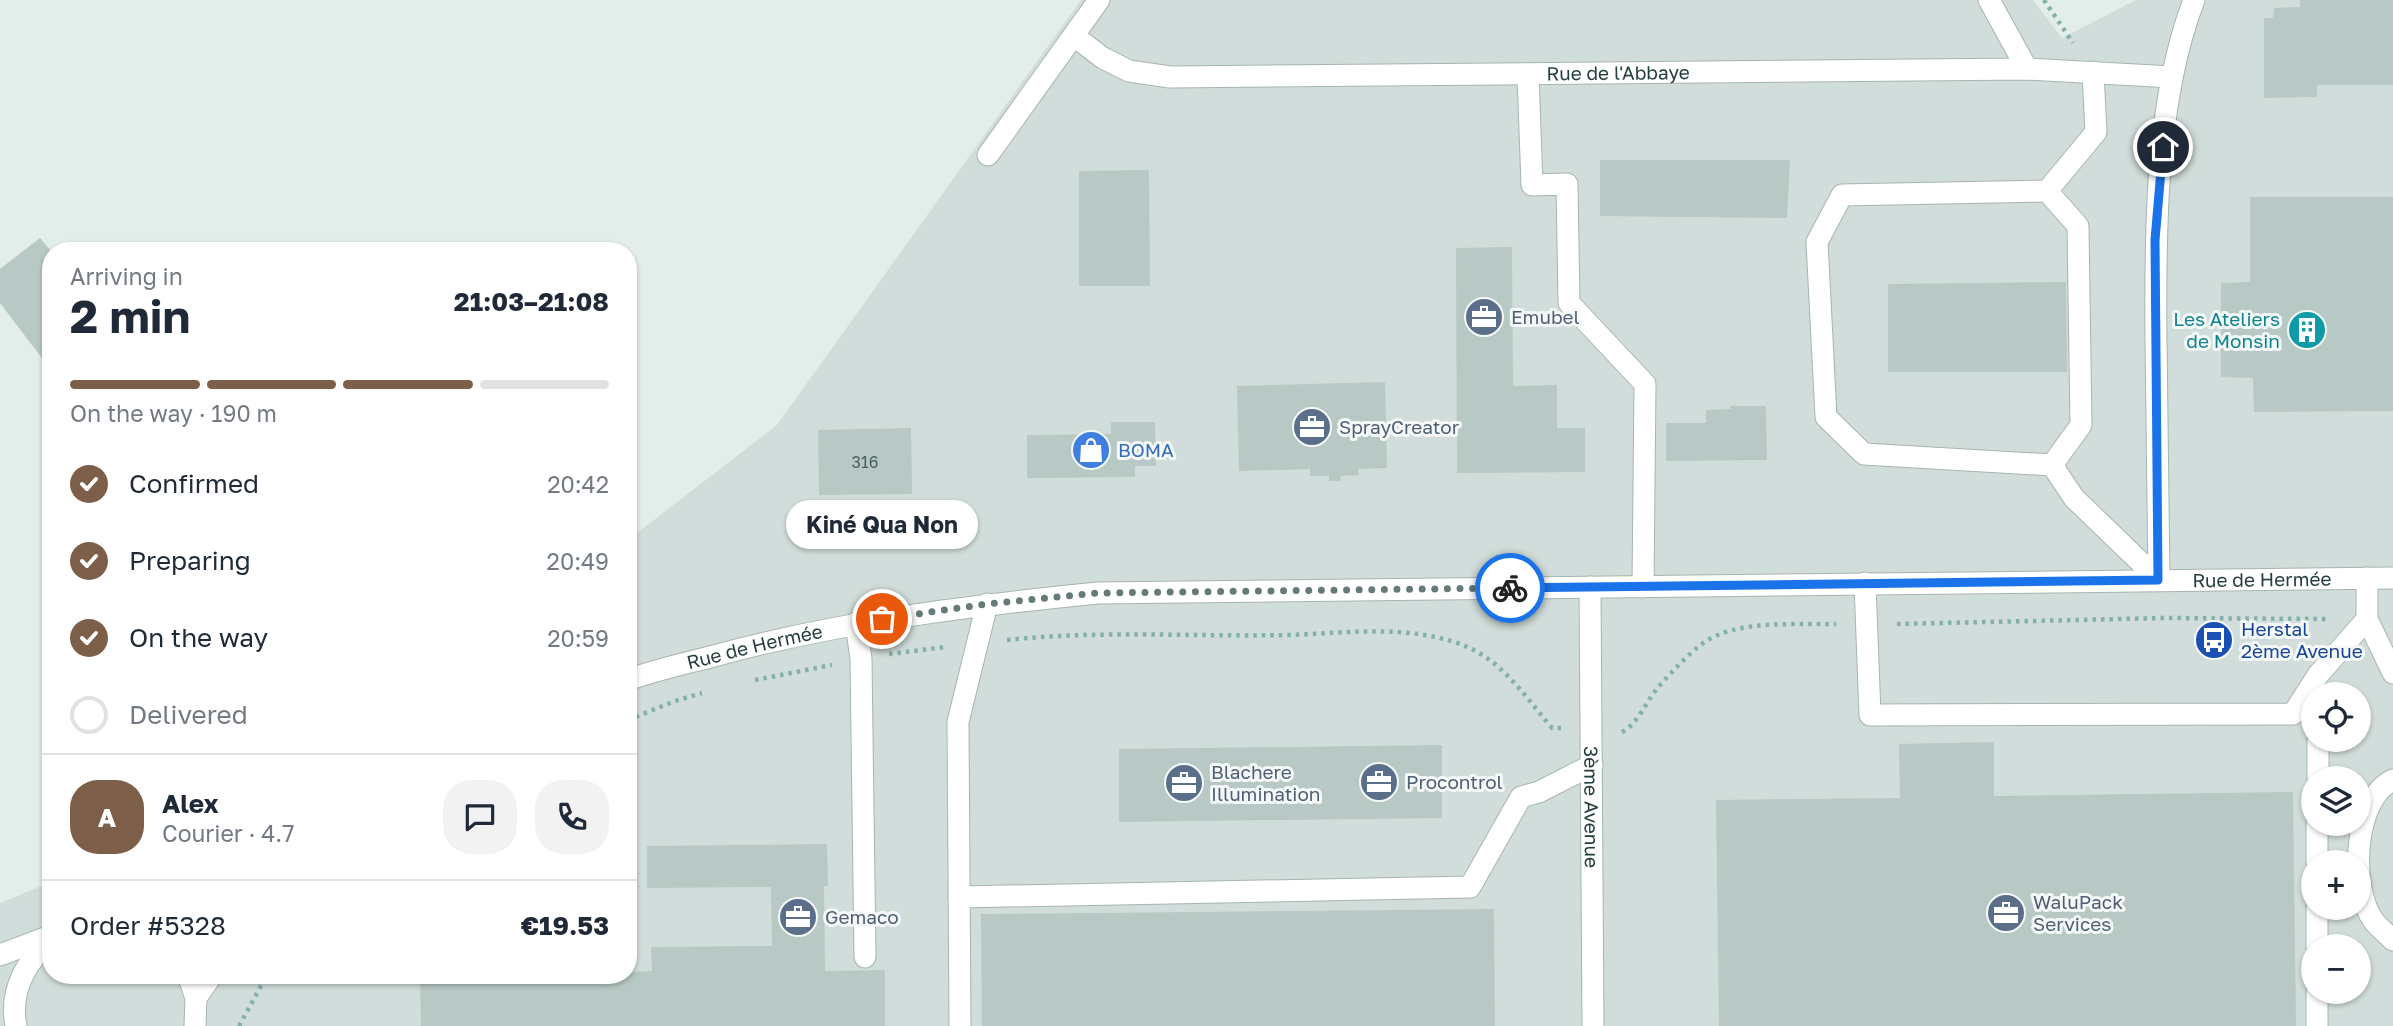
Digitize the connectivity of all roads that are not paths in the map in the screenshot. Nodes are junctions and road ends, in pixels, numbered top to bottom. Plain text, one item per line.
1 (1099, 0) edge
2 (1989, 0) edge
3 (2194, 0) edge
4 (1074, 36) junction
5 (2026, 69) junction
6 (2093, 72) junction
7 (1528, 75) junction
8 (2172, 78) junction
9 (988, 155) dead end
10 (2047, 191) junction
11 (2052, 465) junction
12 (2367, 578) junction
13 (2393, 578) edge
14 (2158, 580) junction
15 (1865, 583) junction
16 (1590, 587) junction
17 (1643, 587) junction
18 (987, 604) junction
19 (2367, 619) junction
20 (856, 623) junction
21 (2393, 673) edge
22 (637, 677) edge
23 (2320, 682) edge
24 (2301, 705) edge
25 (1592, 765) junction
26 (2393, 780) edge
27 (959, 897) junction
28 (42, 940) edge
29 (2393, 940) edge
30 (42, 946) edge
31 (0, 954) edge
32 (865, 957) dead end
33 (191, 984) edge
34 (206, 984) edge
35 (196, 998) junction
36 (2317, 1004) edge
37 (16, 1026) edge
38 (195, 1026) edge
39 (960, 1026) edge
40 (1593, 1026) edge
41 (2317, 1026) edge

1 - 4 street
2 - 5 street
3 - 8 street
4 - 7 street, Rue de l'Abbaye
4 - 9 street
5 - 6 street, Rue de l'Abbaye
5 - 7 street, Rue de l'Abbaye
6 - 8 street, Rue de l'Abbaye
6 - 10 street
7 - 17 street
8 - 14 street
10 - 11 street
10 - 11 street
11 - 14 street
12 - 13 street, Rue de Hermée
12 - 14 street, Rue de Hermée
12 - 19 street
14 - 15 street, Rue de Hermée
15 - 17 street, Rue de Hermée
15 - 24 street
16 - 17 street, Rue de Hermée
16 - 18 street, Rue de Hermée
16 - 25 street, 3ème Avenue
18 - 20 street, Rue de Hermée
18 - 27 street
19 - 21 street
19 - 23 street
20 - 22 street, Rue de Hermée
20 - 32 street
25 - 27 street
25 - 40 street, 3ème Avenue
26 - 29 street
27 - 39 street
28 - 31 street
30 - 37 street
33 - 35 street
34 - 35 street
35 - 38 street
36 - 41 street

